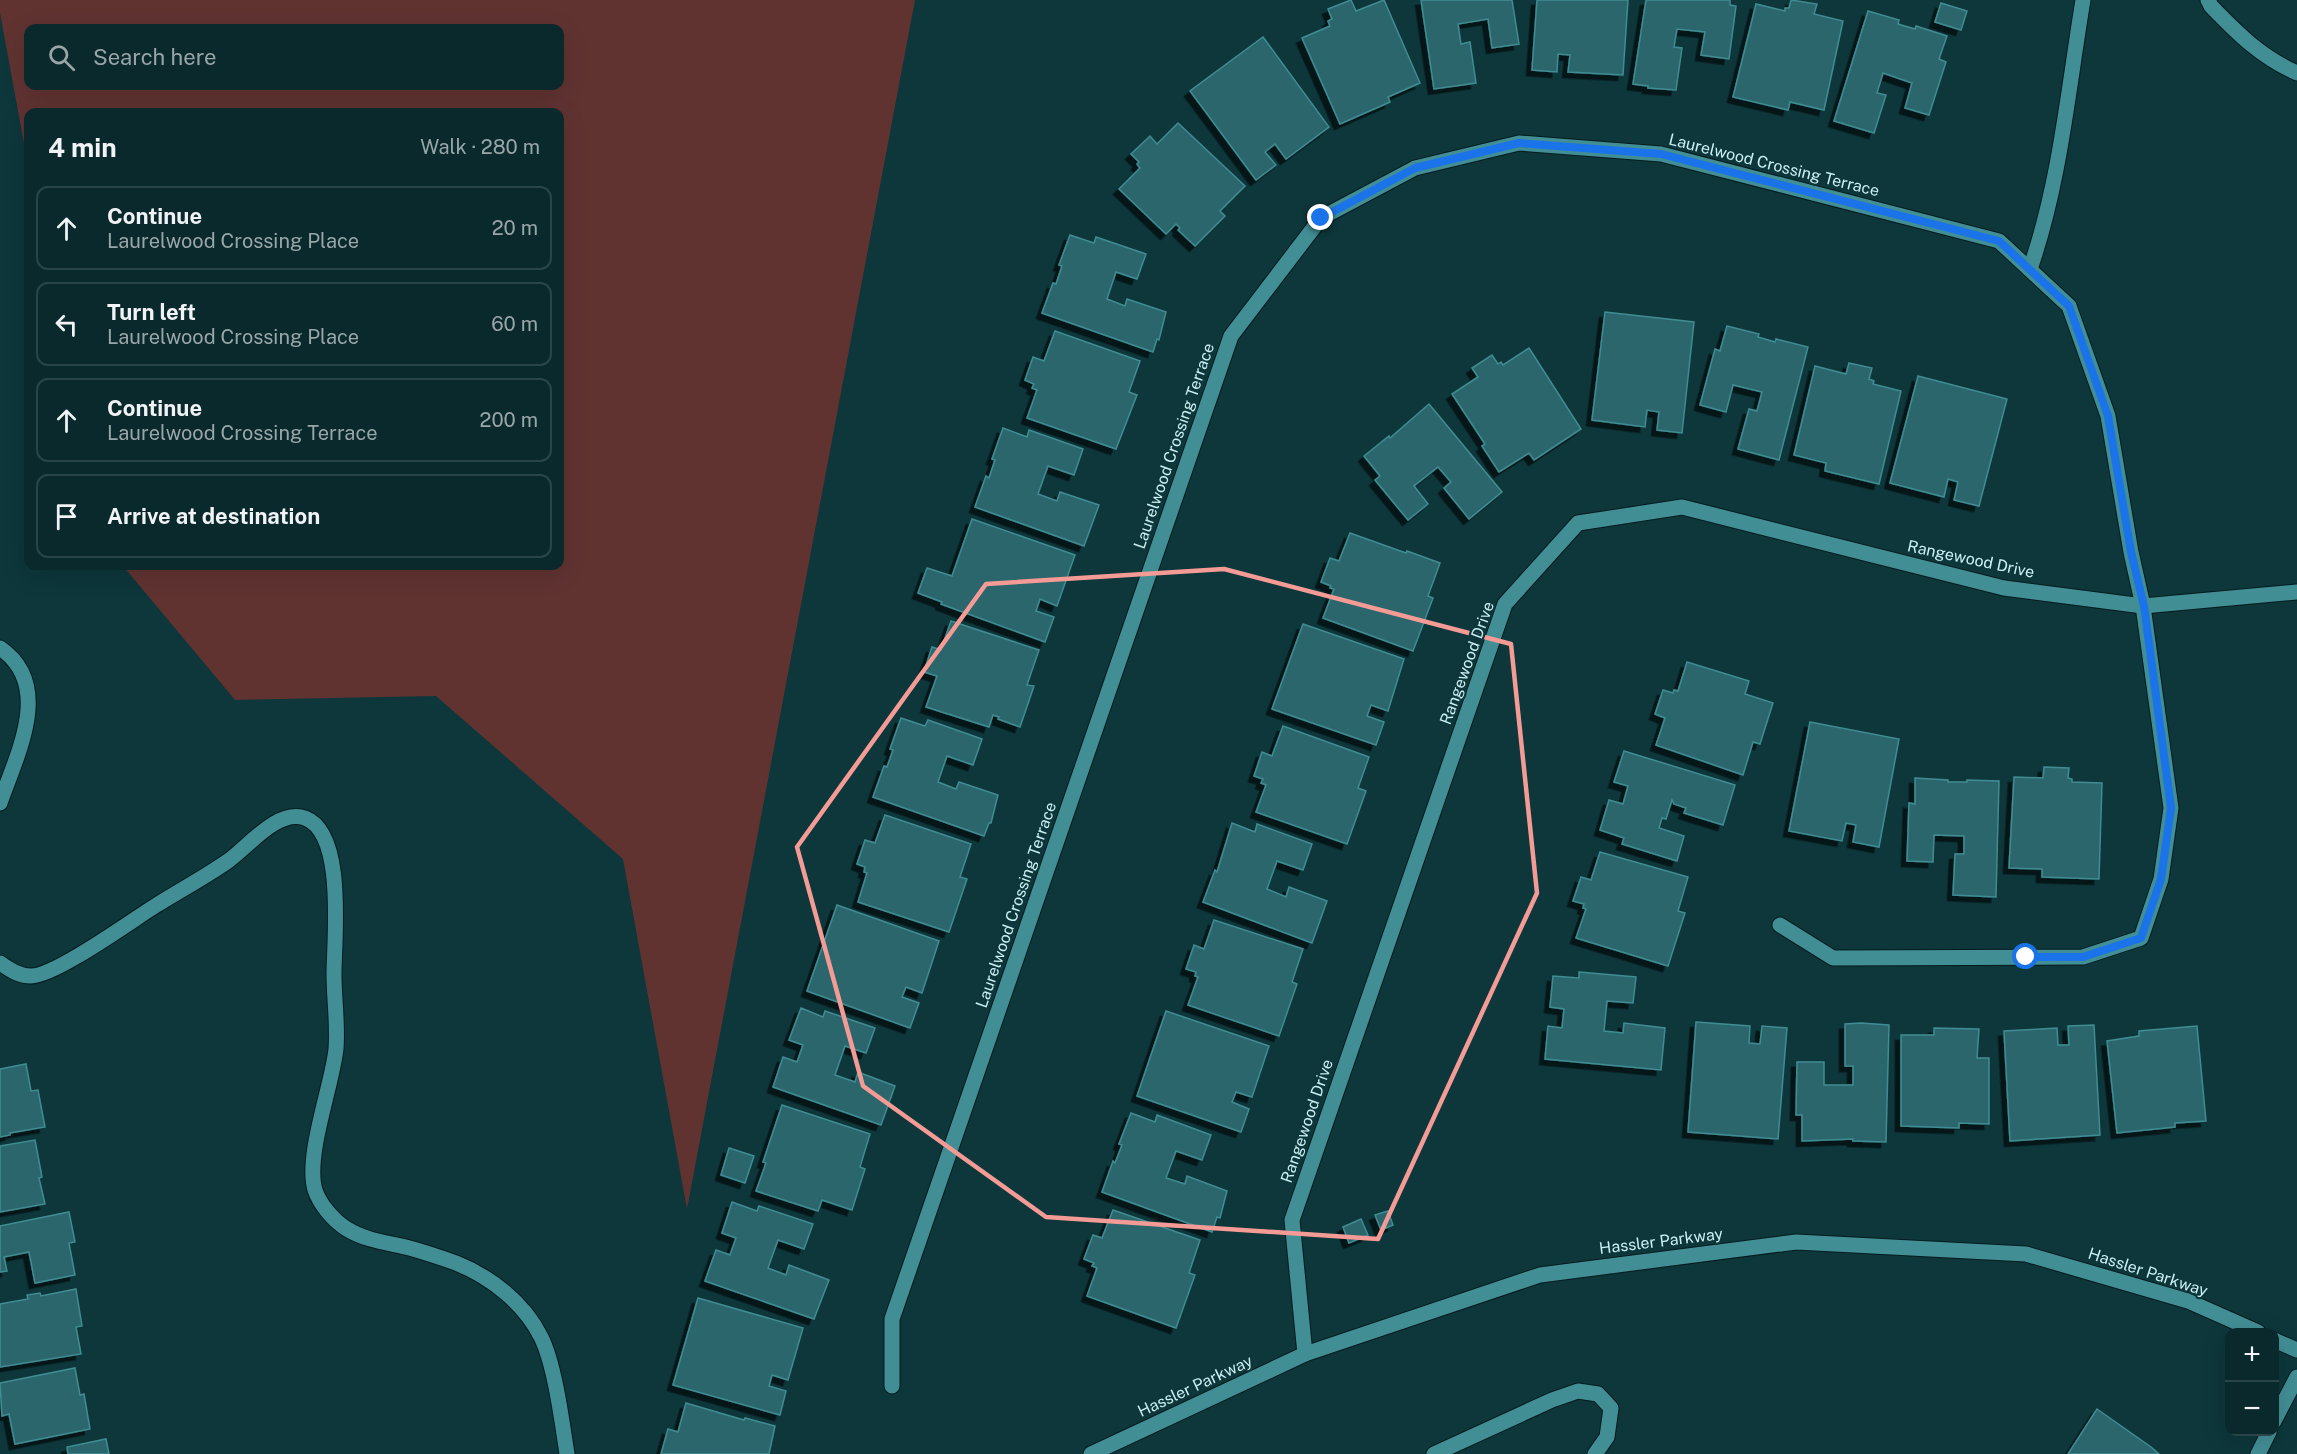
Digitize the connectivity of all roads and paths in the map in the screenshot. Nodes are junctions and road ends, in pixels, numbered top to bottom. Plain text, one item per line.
1 (2083, 0) edge
2 (2208, 0) edge
3 (2297, 72) edge
4 (2030, 269) junction
5 (2297, 592) edge
6 (2144, 606) junction
7 (0, 648) edge
8 (0, 803) edge
9 (1780, 925) dead end
10 (0, 963) edge
11 (2249, 1328) edge
12 (2279, 1342) edge
13 (2297, 1350) edge
14 (1305, 1354) junction
15 (2297, 1377) edge
16 (892, 1386) dead end
17 (2279, 1411) edge
18 (2267, 1436) edge
19 (567, 1454) edge
20 (1091, 1454) edge
21 (1434, 1454) edge
22 (1595, 1454) edge
23 (2258, 1454) edge

1 - 4 street
2 - 3 street
4 - 6 street, Laurelwood Crossing Terrace
4 - 16 street, Laurelwood Crossing Terrace
5 - 6 street, Rangewood Drive
6 - 9 street, Laurelwood Crossing Terrace
6 - 14 street, Rangewood Drive
7 - 8 street
10 - 19 street
11 - 14 street, Hassler Parkway
12 - 13 street
14 - 20 street, Hassler Parkway
15 - 17 street
18 - 23 street
21 - 22 street

